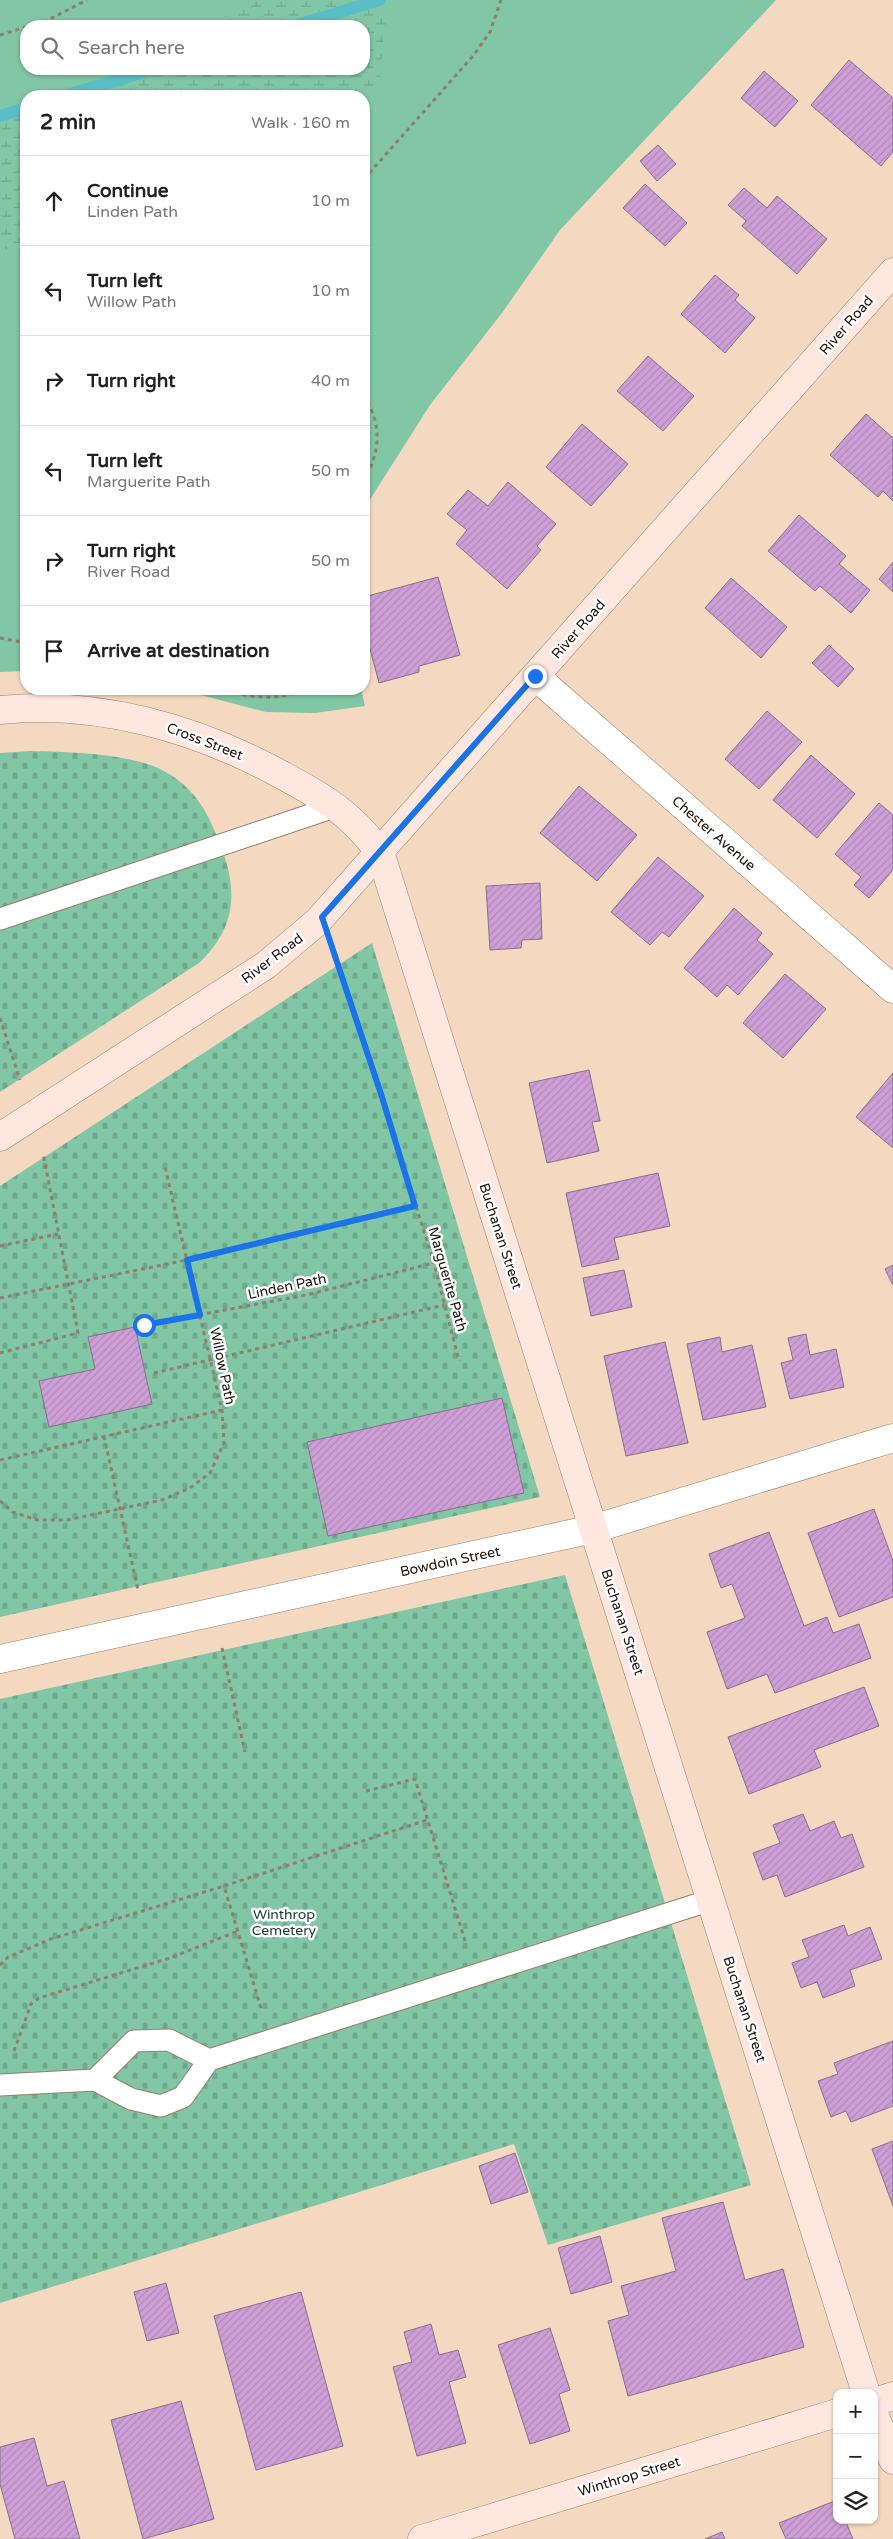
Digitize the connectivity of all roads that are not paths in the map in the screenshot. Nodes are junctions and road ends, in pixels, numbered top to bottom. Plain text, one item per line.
1 (893, 272) edge
2 (535, 676) junction
3 (0, 710) edge
4 (334, 807) junction
5 (380, 852) junction
6 (0, 919) edge
7 (893, 989) edge
8 (0, 1137) edge
9 (893, 1438) edge
10 (594, 1529) junction
11 (0, 1659) edge
12 (711, 1900) junction
13 (209, 2060) junction
14 (95, 2080) junction
15 (1, 2085) edge
16 (865, 2389) edge
17 (893, 2396) edge
18 (878, 2401) edge
19 (833, 2414) edge
20 (878, 2424) edge
21 (893, 2460) edge
22 (422, 2539) edge

1 - 2 street, River Road
2 - 5 street, River Road
2 - 7 street, Chester Avenue
3 - 4 street, Cross Street
4 - 5 street, Cross Street
4 - 6 lane
5 - 8 street, River Road
5 - 10 street, Buchanan Street
9 - 10 street, Bowdoin Street
10 - 11 street, Bowdoin Street
10 - 12 street, Buchanan Street
12 - 13 lane
12 - 16 street, Buchanan Street
13 - 14 lane
13 - 14 lane
14 - 15 lane
17 - 18 street
19 - 22 street, Winthrop Street
20 - 21 street

